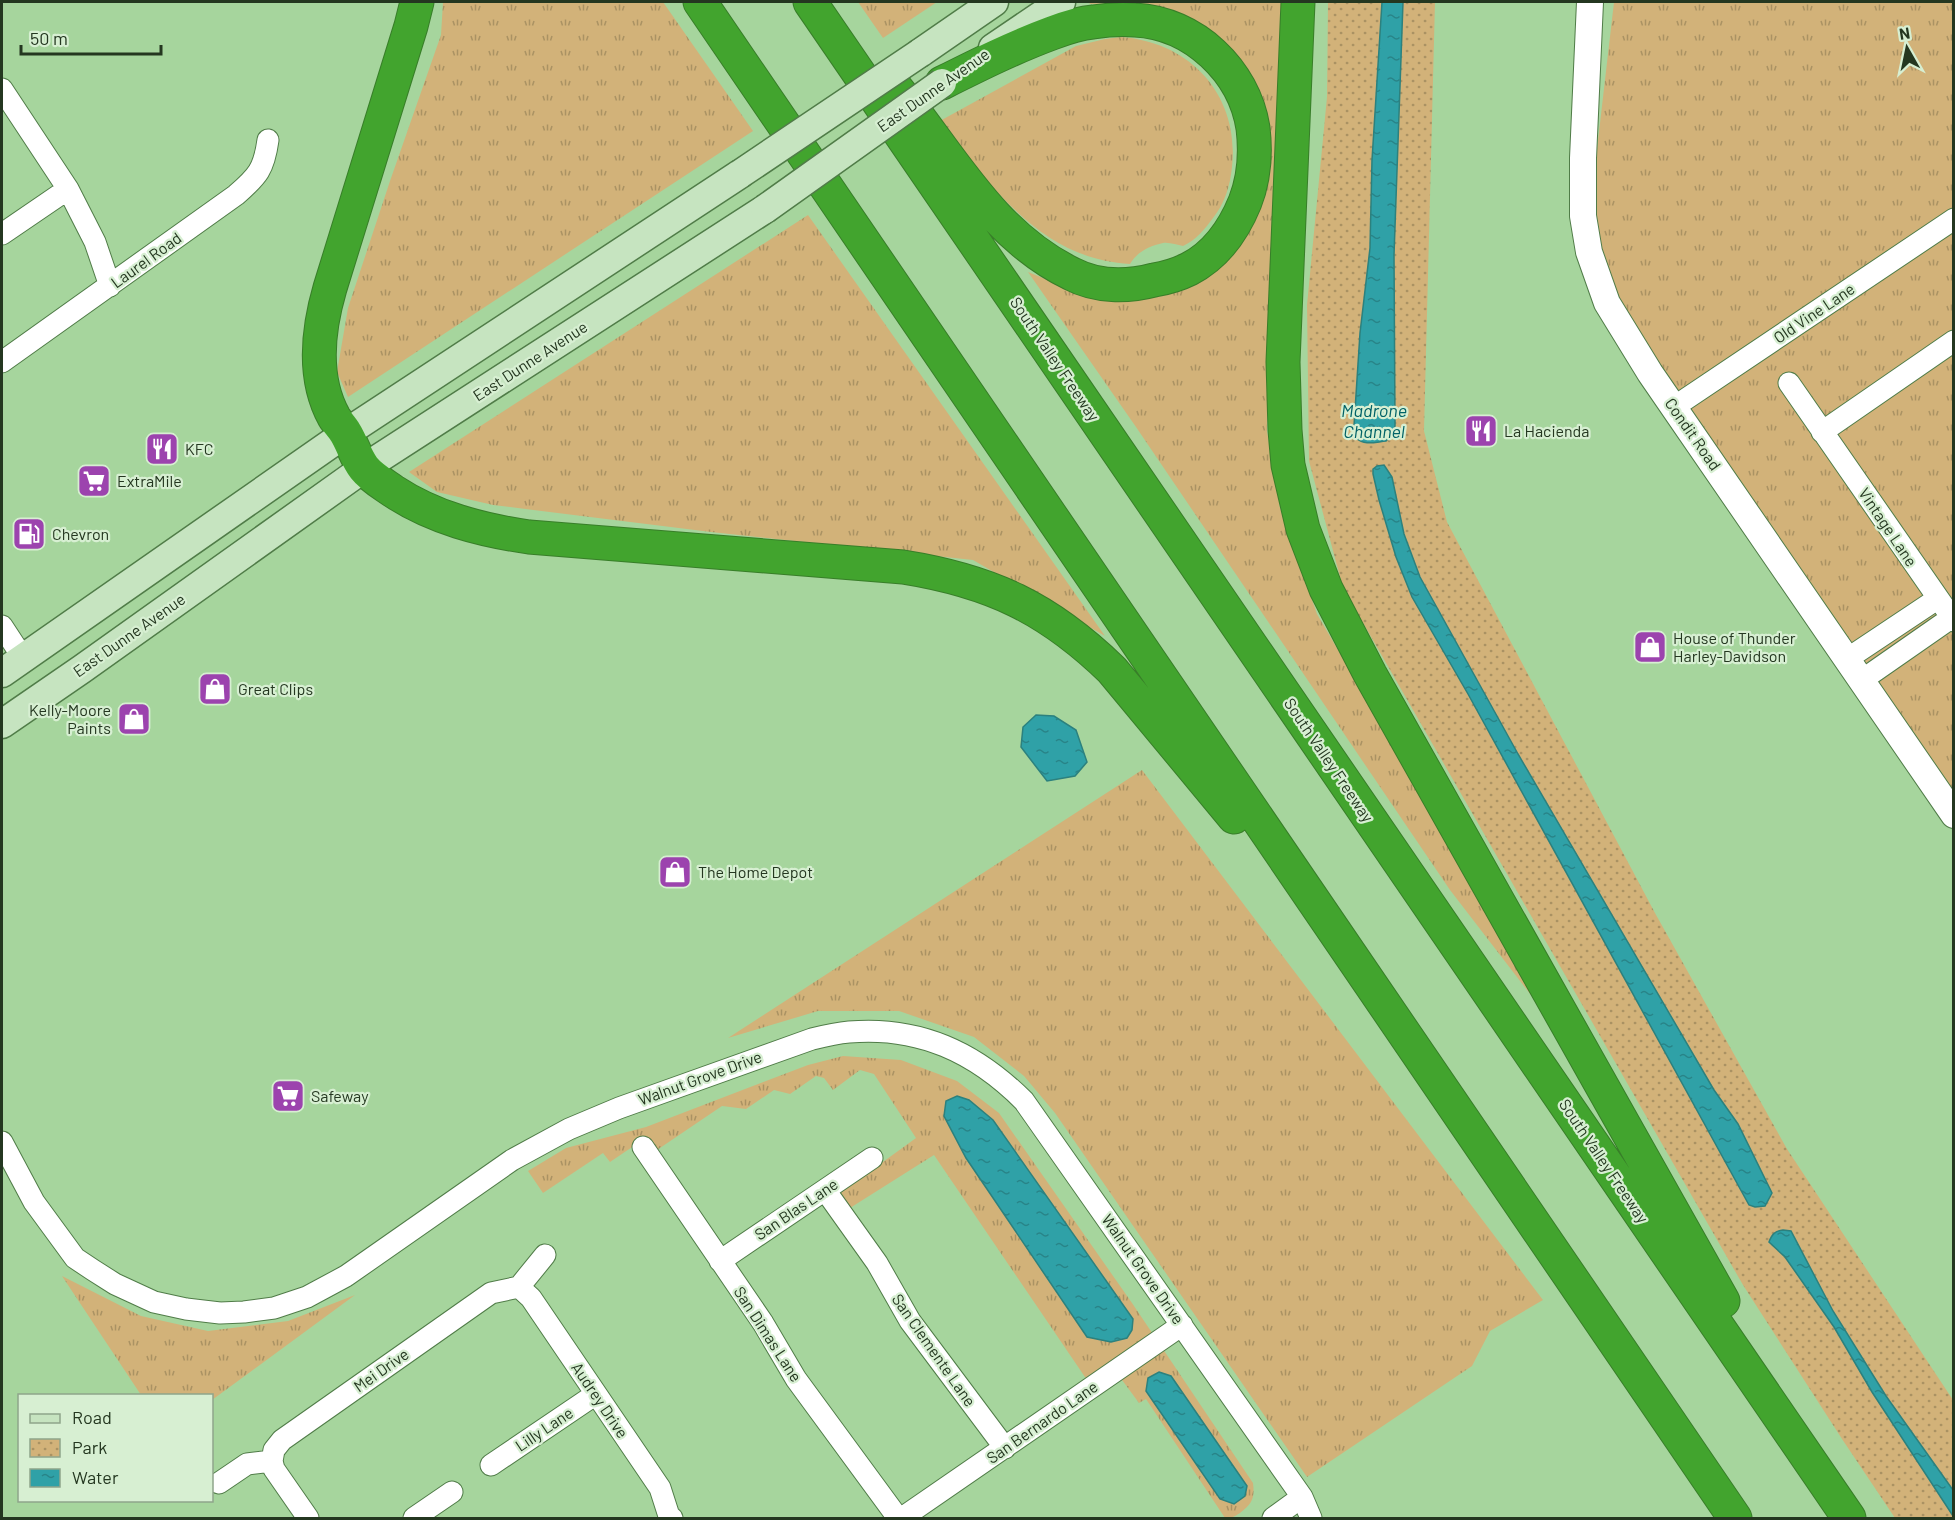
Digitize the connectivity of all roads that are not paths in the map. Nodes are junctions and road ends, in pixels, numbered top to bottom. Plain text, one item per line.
1 (417, 2) edge
2 (700, 2) edge
3 (810, 2) edge
4 (825, 2) edge
5 (994, 2) edge
6 (1061, 2) edge
7 (1298, 2) edge
8 (1590, 2) edge
9 (942, 83) junction
10 (2, 89) edge
11 (268, 140) dead end
12 (68, 189) junction
13 (1953, 219) edge
14 (2, 234) edge
15 (110, 286) junction
16 (1953, 341) edge
17 (2, 362) edge
18 (1789, 383) dead end
19 (1674, 407) junction
20 (1822, 432) junction
21 (346, 433) junction
22 (364, 468) junction
23 (1936, 599) junction
24 (1952, 620) edge
25 (2, 626) edge
26 (1847, 659) junction
27 (12, 665) edge
28 (1862, 680) junction
29 (2, 724) edge
30 (1953, 815) edge
31 (1354, 959) junction
32 (2, 1142) edge
33 (643, 1147) dead end
34 (872, 1158) dead end
35 (825, 1190) junction
36 (545, 1255) dead end
37 (720, 1261) junction
38 (519, 1287) junction
39 (1182, 1324) junction
40 (1741, 1360) junction
41 (596, 1394) junction
42 (1005, 1448) junction
43 (272, 1461) junction
44 (491, 1465) dead end
45 (219, 1484) dead end
46 (452, 1492) dead end
47 (1302, 1497) junction
48 (308, 1518) edge
49 (414, 1518) edge
50 (669, 1518) edge
51 (900, 1518) edge
52 (1273, 1518) edge
53 (1311, 1518) edge
54 (1735, 1518) edge
55 (1849, 1518) edge

1 - 21 highway
2 - 31 highway
3 - 40 highway, South Valley Freeway
4 - 9 highway
5 - 21 main road, bridge
6 - 9 main road, East Dunne Avenue
7 - 40 highway
8 - 19 street, Condit Road
9 - 22 main road, East Dunne Avenue, bridge
10 - 12 street
11 - 15 street, Laurel Road
12 - 14 street
12 - 15 street
13 - 19 street, Old Vine Lane
15 - 17 street, Laurel Road
16 - 20 street
18 - 20 street, Vintage Lane
19 - 26 street, Condit Road
20 - 23 street, Vintage Lane
21 - 22 highway
21 - 27 main road
22 - 29 main road, East Dunne Avenue
22 - 31 highway
23 - 24 street, Vintage Lane
23 - 26 street
24 - 28 street
25 - 27 street
26 - 28 street, Condit Road
28 - 30 street, Condit Road
31 - 54 highway
32 - 39 street, Walnut Grove Drive
33 - 37 street, San Dimas Lane
34 - 35 street, San Blas Lane
35 - 37 street, San Blas Lane
35 - 42 street, San Clemente Lane
36 - 38 street
37 - 51 street, San Dimas Lane
38 - 41 street, Audrey Drive
38 - 43 street, Mei Drive
39 - 42 street, San Bernardo Lane
39 - 47 street, Walnut Grove Drive
40 - 55 highway, South Valley Freeway
41 - 44 street, Lilly Lane
41 - 50 street, Audrey Drive
42 - 51 street, San Bernardo Lane
43 - 45 street
43 - 48 street
46 - 49 street
47 - 52 street
47 - 53 street, Walnut Grove Drive

